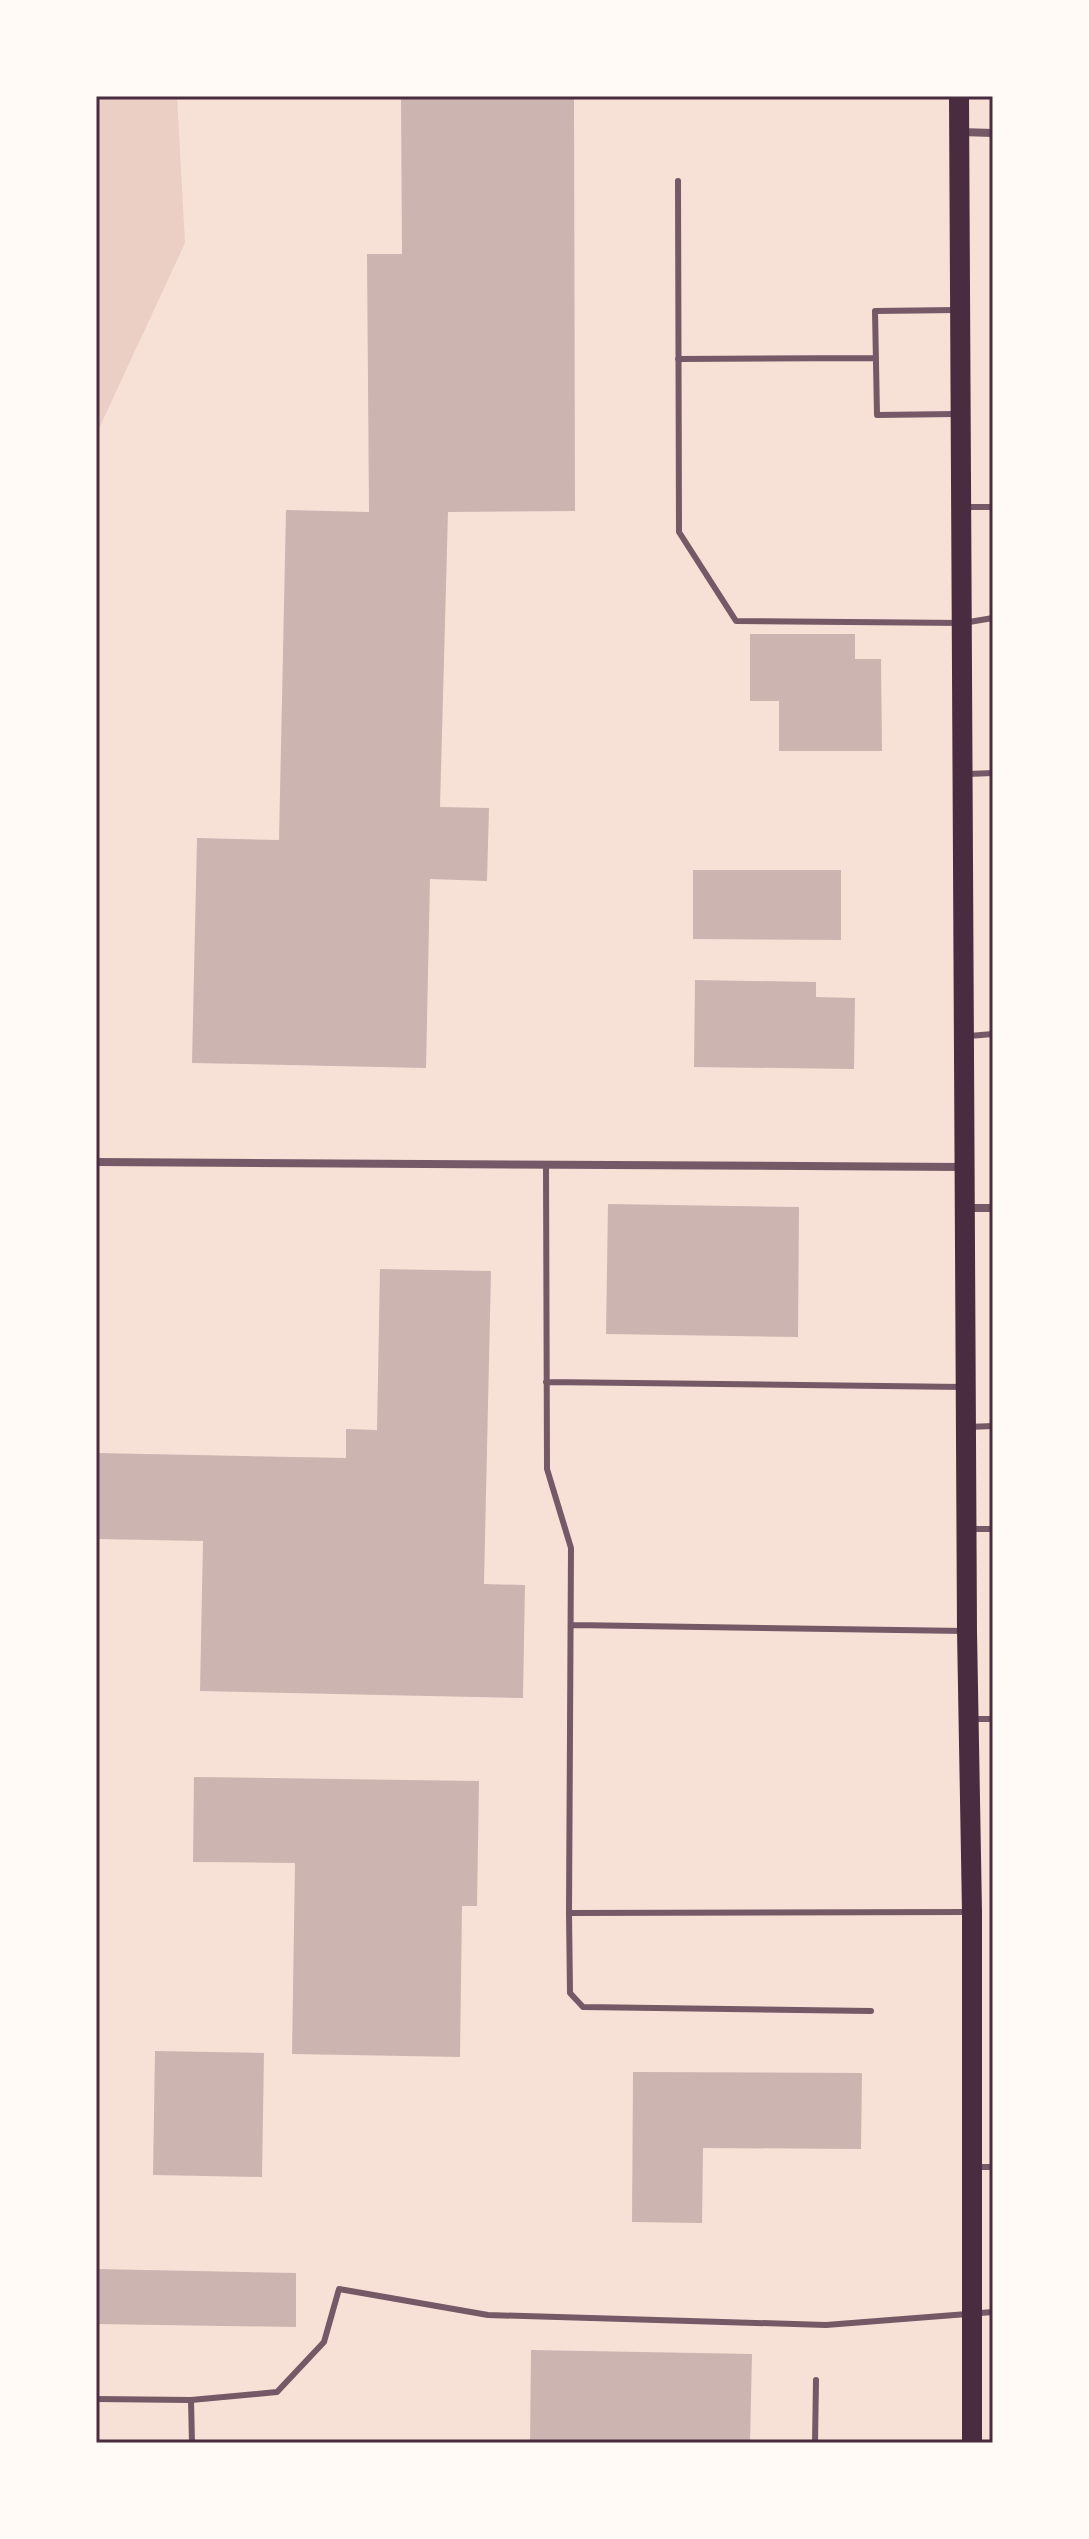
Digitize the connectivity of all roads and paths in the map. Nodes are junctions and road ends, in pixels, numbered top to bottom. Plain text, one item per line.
1 (959, 96) edge
2 (959, 132) junction
3 (993, 133) edge
4 (678, 181) dead end
5 (961, 310) junction
6 (876, 358) junction
7 (678, 359) junction
8 (962, 414) junction
9 (962, 506) junction
10 (993, 507) edge
11 (993, 618) edge
12 (963, 623) junction
13 (993, 773) edge
14 (964, 774) junction
15 (993, 1034) edge
16 (966, 1036) junction
17 (96, 1162) edge
18 (546, 1164) junction
19 (967, 1167) junction
20 (967, 1208) junction
21 (993, 1208) edge
22 (546, 1382) junction
23 (969, 1387) junction
24 (993, 1426) edge
25 (968, 1427) junction
26 (968, 1529) junction
27 (993, 1529) edge
28 (573, 1625) junction
29 (967, 1631) junction
30 (969, 1719) junction
31 (993, 1719) edge
32 (972, 1912) junction
33 (569, 1913) junction
34 (871, 2011) dead end
35 (993, 2167) edge
36 (972, 2168) junction
37 (972, 2312) junction
38 (993, 2312) edge
39 (816, 2380) dead end
40 (96, 2399) edge
41 (191, 2400) junction
42 (192, 2443) edge
43 (815, 2443) edge
44 (972, 2443) edge

1 - 2 main road
2 - 3 street
2 - 5 main road
4 - 7 lane
5 - 6 lane
5 - 8 main road
6 - 7 lane
6 - 8 lane
7 - 12 lane
8 - 9 main road
9 - 10 lane
9 - 12 main road
11 - 12 lane
12 - 14 main road
13 - 14 lane
14 - 16 main road
15 - 16 lane
16 - 19 main road
17 - 18 street
18 - 19 street
18 - 22 lane
19 - 20 main road
20 - 21 street
20 - 23 main road
22 - 23 lane
22 - 28 lane
23 - 25 main road
24 - 25 lane
25 - 26 main road
26 - 27 lane
26 - 29 main road
28 - 29 lane
28 - 33 lane
29 - 30 main road
30 - 31 lane
30 - 32 main road
32 - 33 lane
32 - 36 main road
33 - 34 lane
35 - 36 lane
36 - 37 main road
37 - 38 lane
37 - 41 lane
37 - 44 main road
39 - 43 lane
40 - 41 lane
41 - 42 lane

